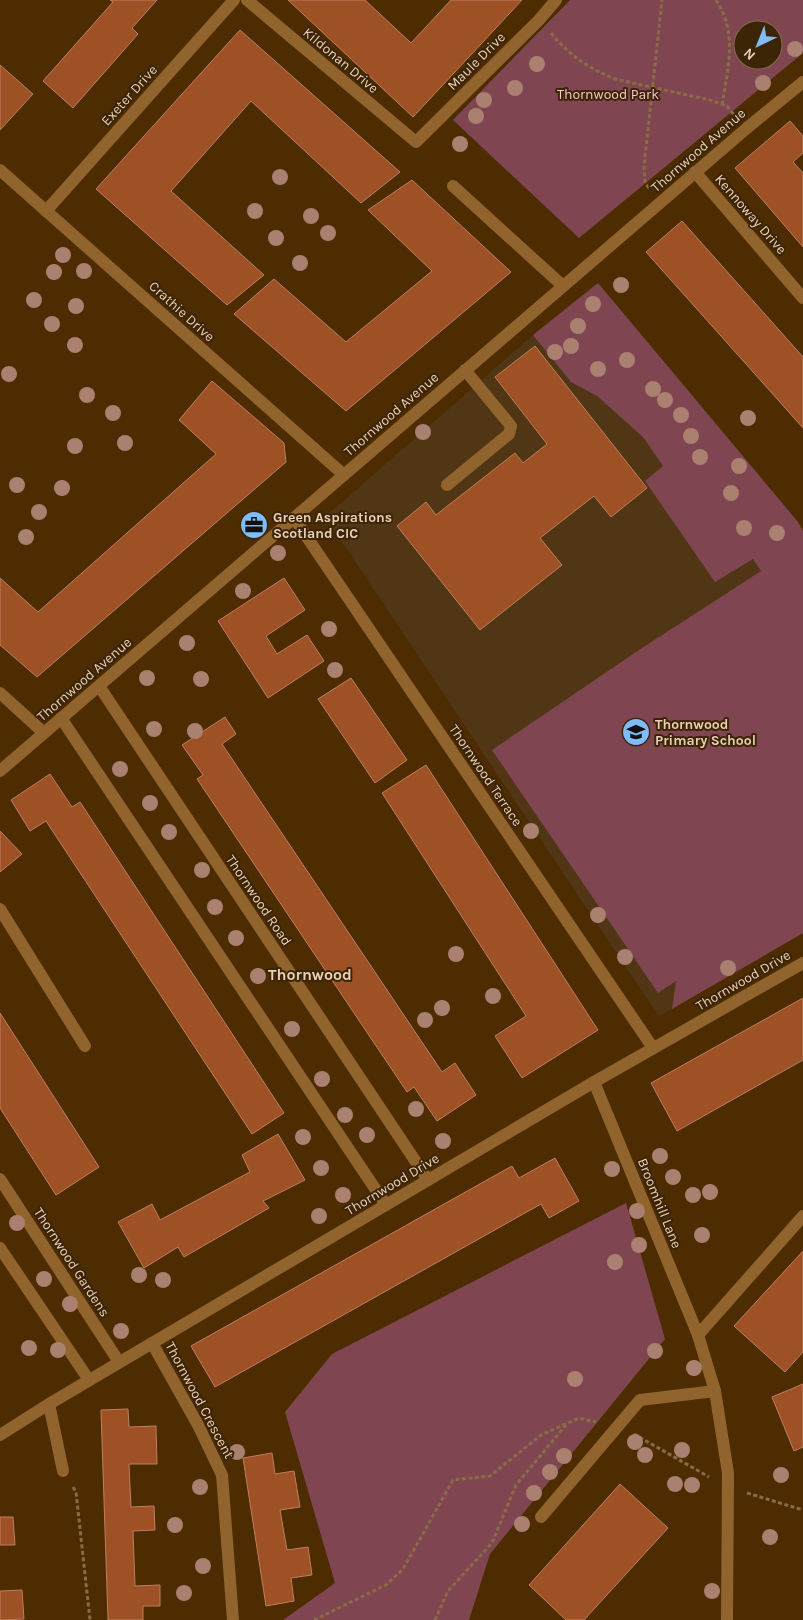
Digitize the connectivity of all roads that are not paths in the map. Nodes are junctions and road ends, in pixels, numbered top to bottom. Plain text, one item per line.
1 (234, 0) edge
2 (247, 0) edge
3 (556, 0) edge
4 (803, 82) edge
5 (416, 142) joint
6 (0, 170) edge
7 (695, 172) junction
8 (453, 186) dead end
9 (46, 211) junction
10 (563, 286) junction
11 (803, 298) edge
12 (465, 370) junction
13 (344, 475) junction
14 (447, 485) dead end
15 (294, 518) junction
16 (98, 686) junction
17 (0, 693) edge
18 (61, 718) junction
19 (44, 732) junction
20 (0, 771) edge
21 (0, 909) edge
22 (803, 963) edge
23 (85, 1046) dead end
24 (653, 1048) junction
25 (594, 1082) junction
26 (0, 1179) edge
27 (428, 1180) junction
28 (386, 1205) junction
29 (803, 1216) edge
30 (0, 1248) edge
31 (698, 1336) junction
32 (152, 1343) junction
33 (119, 1362) junction
34 (89, 1380) junction
35 (715, 1391) junction
36 (49, 1404) junction
37 (0, 1436) edge
38 (63, 1471) road end
39 (541, 1517) dead end
40 (233, 1620) edge
41 (727, 1620) edge

1 - 9 street, Exeter Drive
2 - 5 street, Kildonan Drive
3 - 5 street, Maule Drive
4 - 7 street, Thornwood Avenue
6 - 9 street, Crathie Drive
7 - 10 street, Thornwood Avenue
7 - 11 street, Kennoway Drive
8 - 10 street
9 - 13 street, Crathie Drive
10 - 12 street, Thornwood Avenue
12 - 13 street, Thornwood Avenue
12 - 14 street
13 - 15 street, Thornwood Avenue
15 - 16 street, Thornwood Avenue
15 - 24 street, Thornwood Terrace
16 - 18 street, Thornwood Avenue
16 - 27 street, Thornwood Road
17 - 19 street
18 - 19 street, Thornwood Avenue
18 - 28 street
19 - 20 street, Thornwood Avenue
21 - 23 street
22 - 24 street, Thornwood Drive
24 - 25 street, Thornwood Drive
25 - 27 street, Thornwood Drive
25 - 31 street, Broomhill Lane
26 - 33 street, Thornwood Gardens
27 - 28 street, Thornwood Drive
28 - 32 street, Thornwood Drive
29 - 31 street
30 - 34 street
31 - 35 street, Broomhill Lane
32 - 33 street, Thornwood Drive
32 - 40 street, Thornwood Crescent
33 - 34 street, Thornwood Drive
34 - 36 street, Thornwood Drive
35 - 39 street
35 - 41 street, Broomhill Lane
36 - 37 street, Thornwood Drive
36 - 38 street

